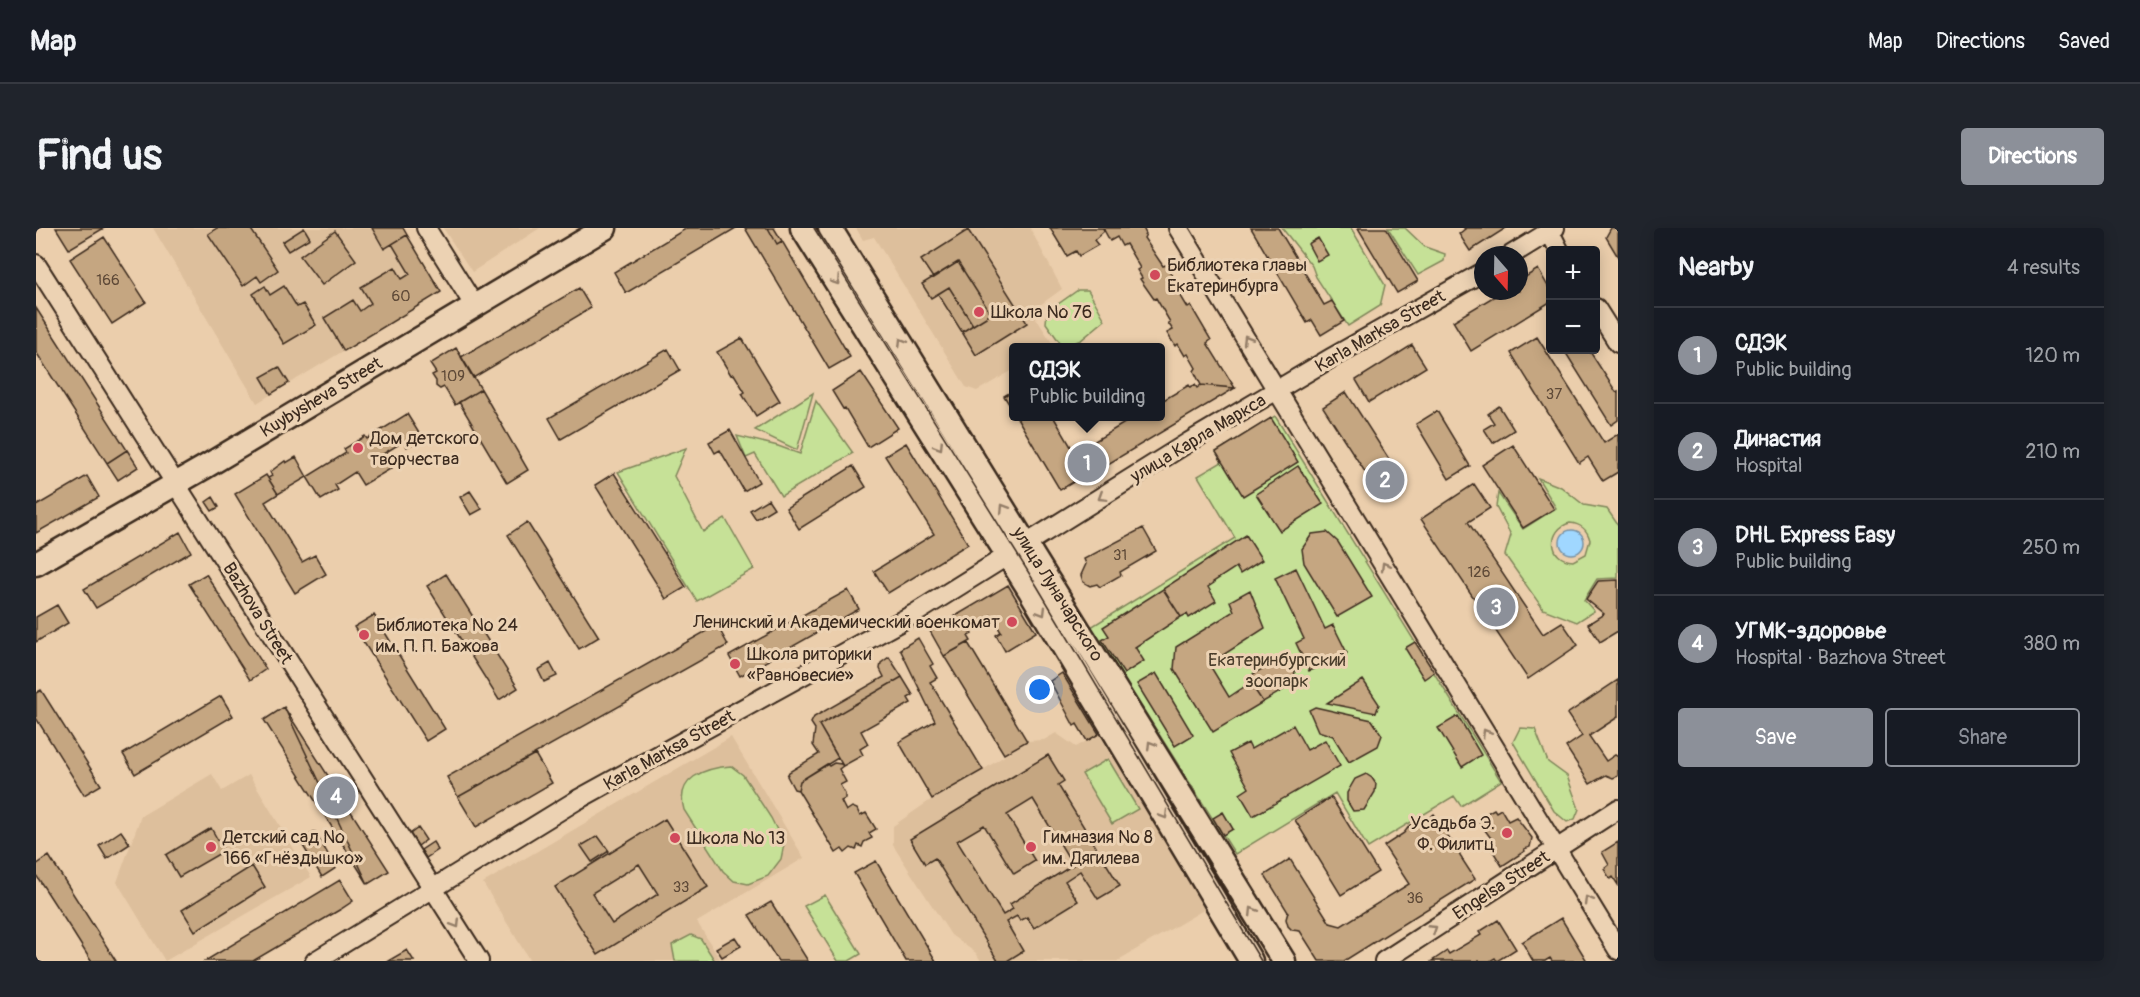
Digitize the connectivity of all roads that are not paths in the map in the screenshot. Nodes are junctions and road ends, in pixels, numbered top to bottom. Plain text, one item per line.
1 (426, 228) edge
2 (605, 228) edge
3 (802, 228) edge
4 (830, 228) edge
5 (1178, 228) edge
6 (1550, 229) edge
7 (1524, 246) edge
8 (1557, 246) edge
9 (36, 264) edge
10 (1474, 277) edge
11 (474, 305) junction
12 (1600, 314) edge
13 (1618, 343) edge
14 (1277, 390) junction
15 (176, 484) junction
16 (1017, 550) junction
17 (36, 564) edge
18 (1618, 809) edge
19 (1557, 848) junction
20 (433, 888) junction
21 (1618, 950) edge
22 (315, 961) edge
23 (479, 961) edge
24 (1251, 961) edge
25 (1284, 961) edge
26 (1384, 961) edge

1 - 11 street
2 - 11 main road, Kuybysheva Street
3 -> 16 main road, улица Луначарского
16 -> 4 main road, улица Луначарского
14 -> 5 street
6 - 7 street
6 - 8 street
9 - 15 street, Bazhova Street
10 - 14 street, Karla Marksa Street
11 - 15 main road, Kuybysheva Street
12 - 13 street
14 -> 16 street, улица Карла Маркса
19 -> 14 street
15 - 17 main road, Kuybysheva Street
15 - 20 street, Bazhova Street
16 - 20 street, Karla Marksa Street
16 -> 24 main road, улица Луначарского
25 -> 16 main road, улица Луначарского
18 - 19 street, Engelsa Street
21 -> 19 street
26 -> 19 street, Engelsa Street
20 - 22 street, Karla Marksa Street
20 -> 23 street, Bazhova Street

